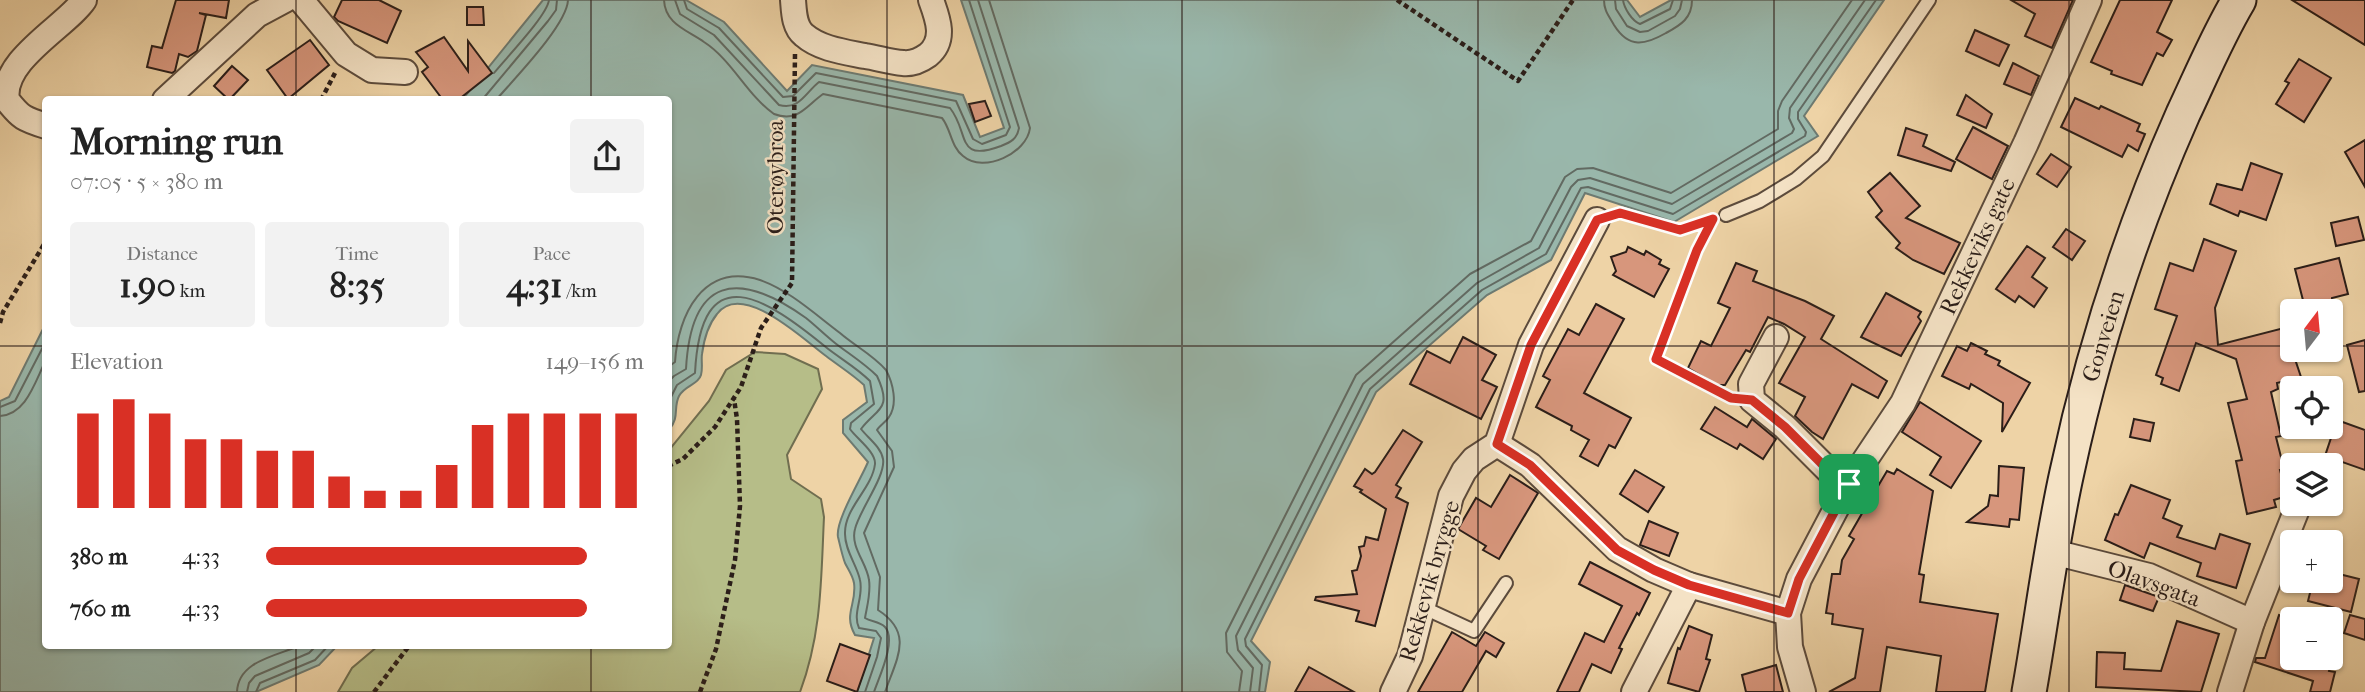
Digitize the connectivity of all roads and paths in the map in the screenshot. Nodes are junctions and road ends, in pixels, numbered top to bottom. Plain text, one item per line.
1 (85, 0) edge
2 (285, 0) edge
3 (301, 0) edge
4 (793, 0) edge
5 (931, 0) edge
6 (1396, 0) edge
7 (1573, 0) edge
8 (1929, 0) edge
9 (2089, 0) edge
10 (2239, 0) edge
11 (346, 54) junction
12 (405, 72) dead end
13 (0, 79) edge
14 (793, 79) dead end
15 (169, 96) edge
16 (323, 96) edge
17 (42, 125) edge
18 (1726, 215) dead end
19 (1597, 220) joint
20 (42, 248) edge
21 (0, 323) edge
22 (1776, 338) dead end
23 (734, 398) junction
24 (1752, 400) junction
25 (1497, 444) junction
26 (672, 464) edge
27 (1849, 484) junction
28 (2294, 516) edge
29 (2053, 552) junction
30 (1506, 583) dead end
31 (1689, 585) junction
32 (1423, 607) junction
33 (1788, 613) junction
34 (2252, 622) junction
35 (407, 649) edge
36 (374, 692) edge
37 (700, 692) edge
38 (1393, 692) edge
39 (1634, 692) edge
40 (1802, 692) edge
41 (2029, 692) edge
42 (2231, 692) edge

1 - 13 street
2 - 15 street
3 - 11 street
4 - 5 street
6 - 7 path
8 - 18 lane
9 - 27 street, Rekkeviks gate
10 - 29 street, Gonveien
11 - 12 street
11 - 16 path
13 - 17 street
14 - 23 path, Oterøybroa
19 - 24 path
19 - 25 street
20 - 21 path
22 - 24 street
23 - 26 path
23 - 37 path
24 - 27 street
25 - 31 street
25 - 32 street, Rekkevik brygge
27 - 33 street, Rekkeviks gate
28 - 34 street
29 - 34 street, Olavsgata
29 - 41 street, Gonveien
30 - 32 lane
31 - 33 street
31 - 39 street
32 - 38 street, Rekkevik brygge
33 - 40 street, Rekkeviks gate
34 - 42 street
35 - 36 path

